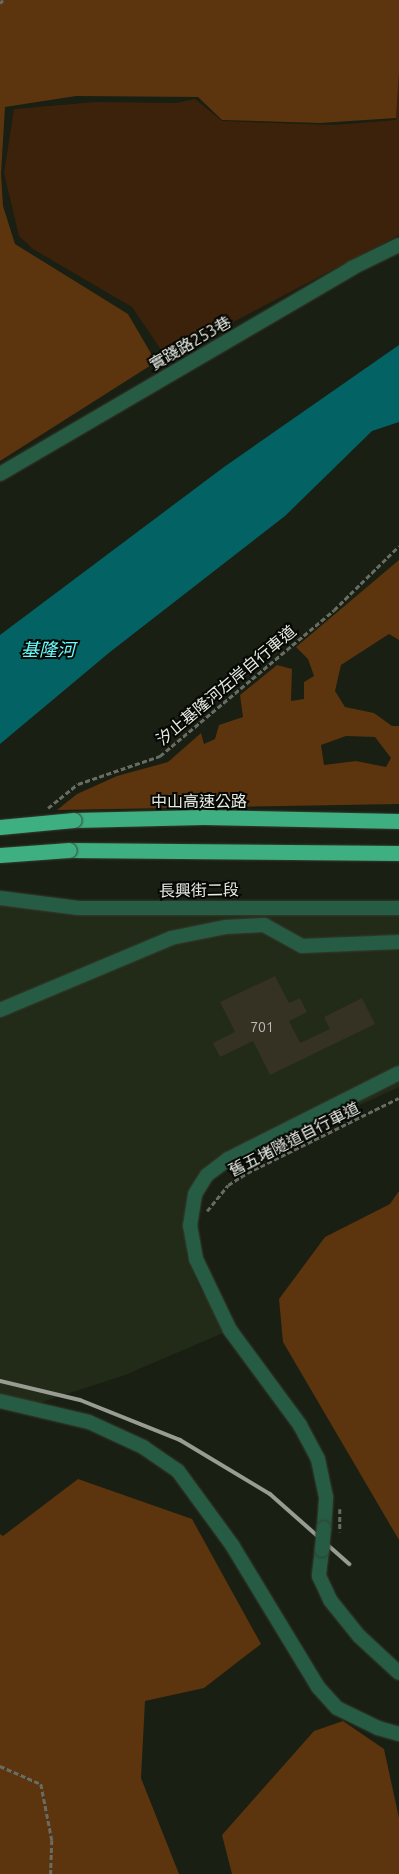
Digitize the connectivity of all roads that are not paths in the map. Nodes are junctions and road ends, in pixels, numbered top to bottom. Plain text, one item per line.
1 (399, 245) edge
2 (0, 474) edge
3 (399, 821) edge
4 (0, 827) edge
5 (399, 853) edge
6 (0, 855) edge
7 (0, 898) edge
8 (399, 908) edge
9 (399, 942) edge
10 (0, 1010) edge
11 (399, 1072) edge
12 (0, 1401) edge
13 (399, 1673) edge
14 (399, 1734) edge

1 - 2 street, 實踐路253巷
3 - 4 highway, 中山高速公路, bridge
5 - 6 highway, bridge
7 - 8 street, 長興街二段
9 - 10 street
11 - 13 street, bridge
12 - 14 street

